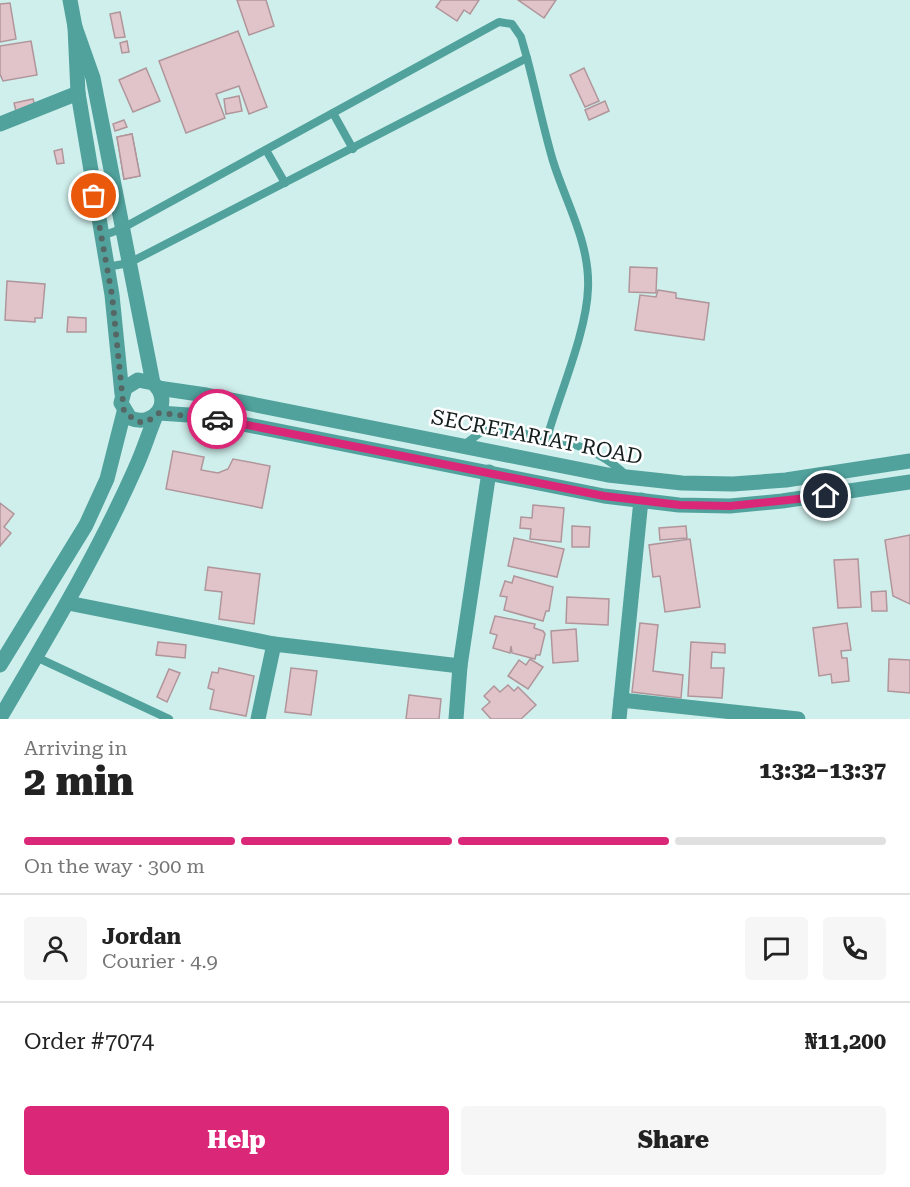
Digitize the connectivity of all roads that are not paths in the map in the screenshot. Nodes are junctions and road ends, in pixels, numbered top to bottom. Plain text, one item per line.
1 (70, 0) edge
2 (75, 27) junction
3 (527, 58) junction
4 (78, 93) junction
5 (333, 113) junction
6 (0, 124) edge
7 (353, 149) junction
8 (266, 150) junction
9 (285, 183) junction
10 (121, 229) junction
11 (102, 236) junction
12 (129, 263) junction
13 (107, 267) junction
14 (155, 386) junction
15 (122, 394) junction
16 (124, 412) junction
17 (157, 416) junction
18 (547, 438) junction
19 (464, 445) junction
20 (910, 461) edge
21 (489, 472) junction
22 (628, 477) junction
23 (910, 482) edge
24 (641, 500) junction
25 (68, 603) junction
26 (274, 644) junction
27 (36, 657) junction
28 (0, 665) edge
29 (460, 666) junction
30 (621, 700) junction
31 (0, 718) edge
32 (169, 719) edge
33 (258, 719) edge
34 (456, 719) edge
35 (619, 719) edge
36 (798, 719) edge

1 - 2 street
2 - 4 street
2 - 10 street
3 - 5 lane
3 - 7 lane
3 - 18 lane
4 - 6 street
4 - 11 street
5 - 7 lane
5 - 8 lane
7 - 9 lane
8 - 9 lane
8 - 10 lane
9 - 12 lane
10 - 11 lane
10 - 12 street
11 - 13 street
12 - 13 lane
12 - 14 street
13 - 15 street
14 - 15 street
14 - 17 street
14 - 19 street, SECRETARIAT ROAD
15 - 16 street
16 - 17 street
16 - 28 street
17 - 21 street
17 - 25 street
18 - 19 lane
18 - 22 lane
19 - 22 street, SECRETARIAT ROAD
20 - 22 street, SECRETARIAT ROAD
21 - 24 street
21 - 29 street
23 - 24 street
24 - 30 street
25 - 26 street
25 - 27 street
26 - 29 street
26 - 33 street
27 - 31 street
27 - 32 lane
29 - 34 street
30 - 35 street
30 - 36 street

